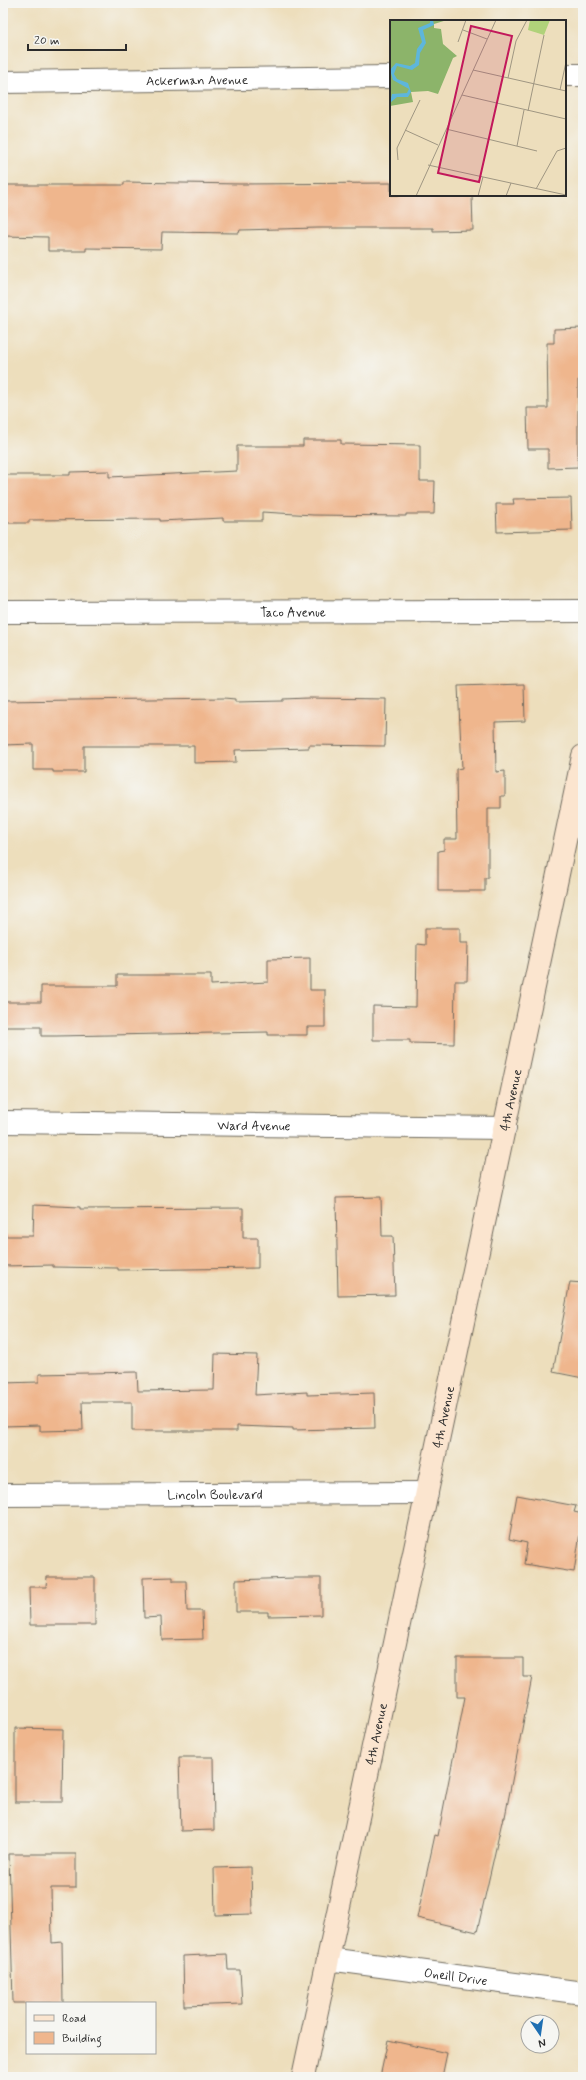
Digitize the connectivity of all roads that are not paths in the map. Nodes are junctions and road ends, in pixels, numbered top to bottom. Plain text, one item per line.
1 (566, 75) edge
2 (583, 75) edge
3 (390, 77) edge
4 (3, 82) edge
5 (583, 611) edge
6 (3, 612) edge
7 (583, 756) edge
8 (3, 1122) edge
9 (505, 1128) junction
10 (427, 1493) junction
11 (3, 1495) edge
12 (328, 1959) junction
13 (583, 1993) edge
14 (303, 2077) edge

1 - 2 street
3 - 4 street, Ackerman Avenue
5 - 6 street, Taco Avenue
7 - 9 main road, 4th Avenue
8 - 9 street, Ward Avenue
9 - 10 main road, 4th Avenue
10 - 11 street, Lincoln Boulevard
10 - 12 main road, 4th Avenue
12 - 13 street, Oneill Drive
12 - 14 main road, 4th Avenue

